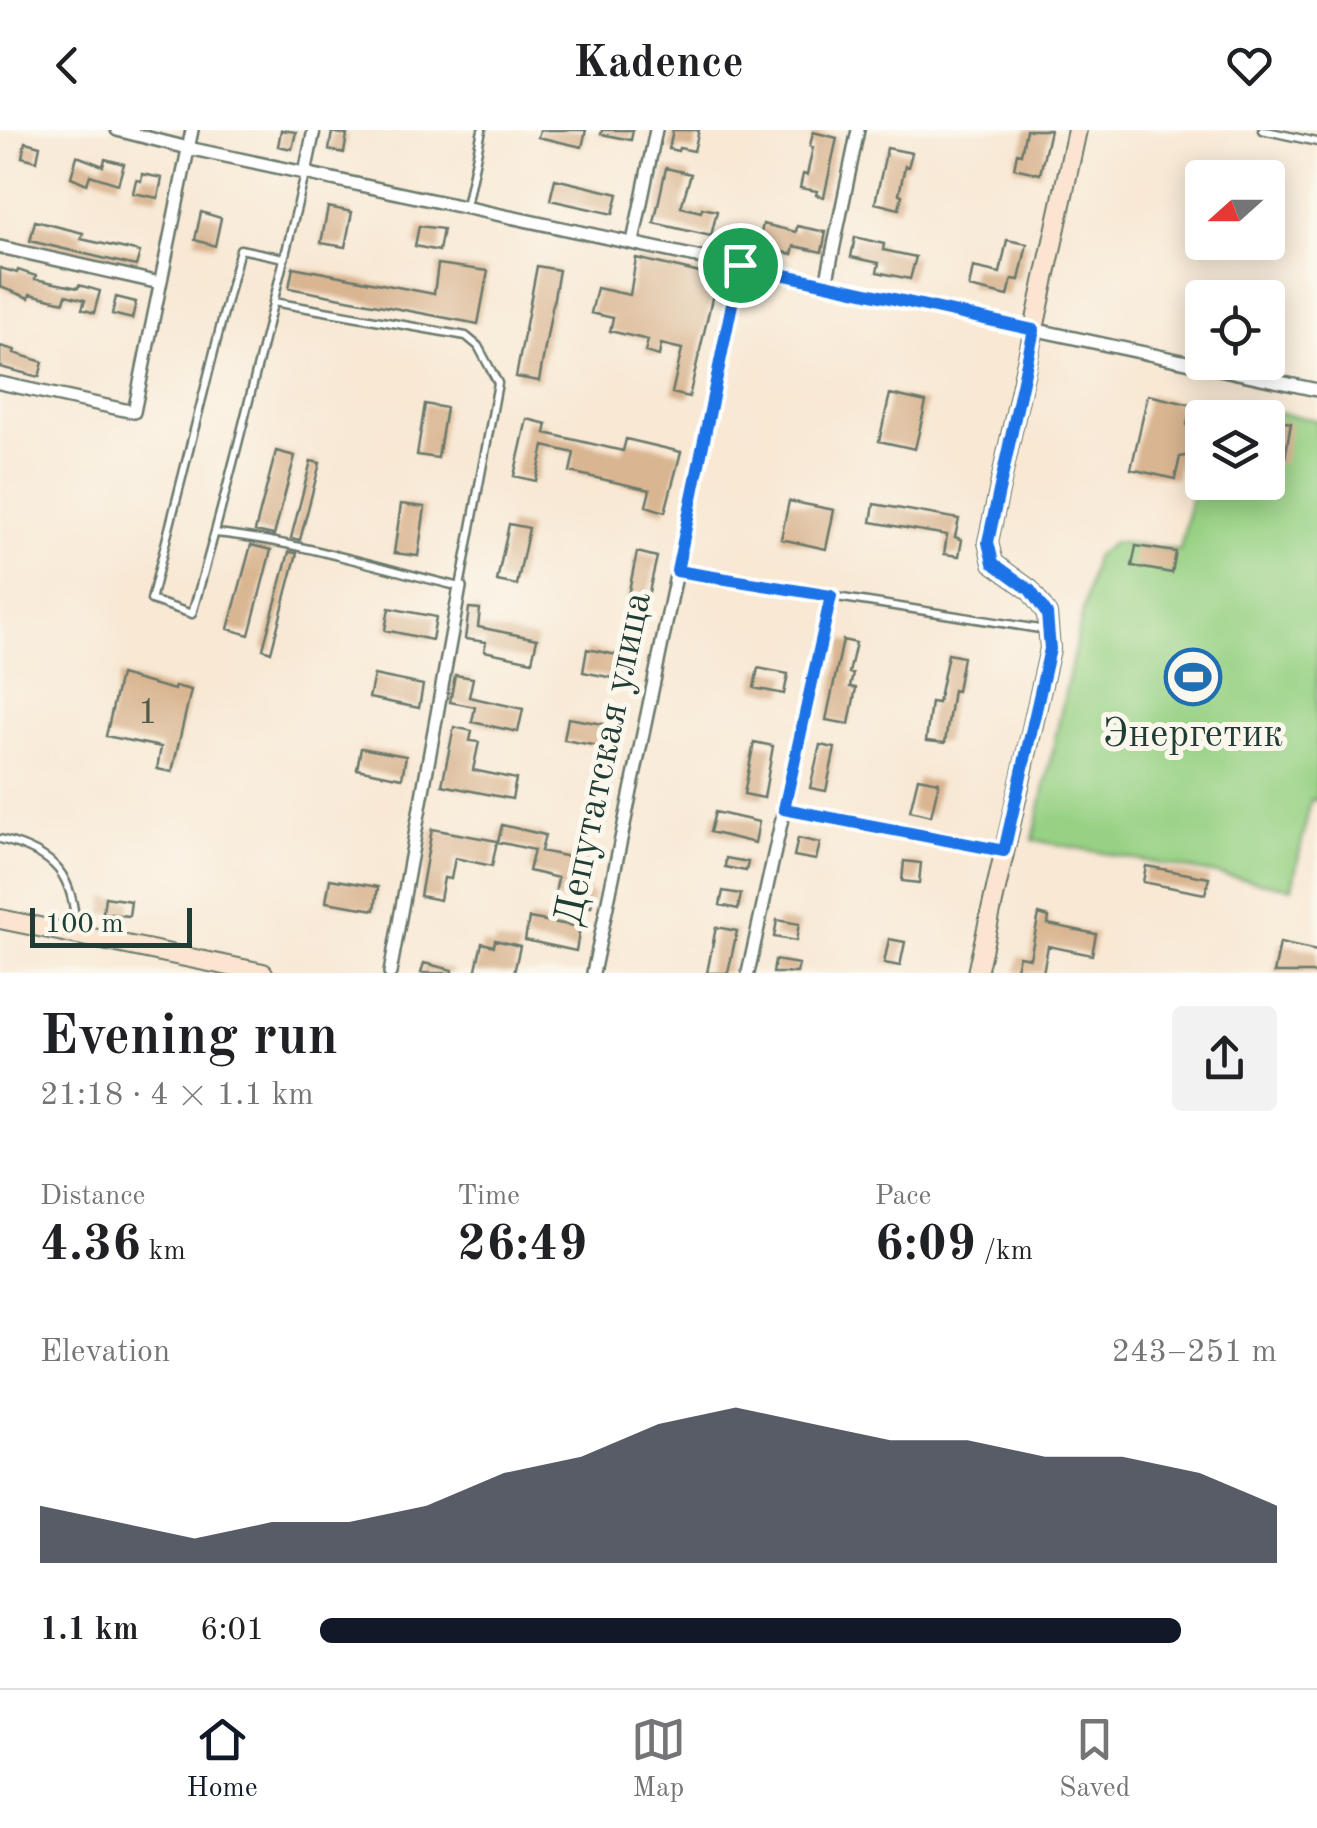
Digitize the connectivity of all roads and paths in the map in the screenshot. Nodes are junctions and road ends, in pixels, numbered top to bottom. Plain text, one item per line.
1 (117, 130) edge
2 (192, 130) edge
3 (314, 130) edge
4 (482, 130) edge
5 (656, 130) edge
6 (858, 130) edge
7 (1077, 130) edge
8 (1262, 130) edge
9 (1317, 142) edge
10 (188, 148) junction
11 (305, 173) junction
12 (466, 207) junction
13 (633, 242) junction
14 (0, 247) edge
15 (284, 258) junction
16 (740, 265) junction
17 (160, 282) junction
18 (826, 284) junction
19 (273, 302) junction
20 (1034, 330) junction
21 (0, 383) edge
22 (1317, 390) edge
23 (216, 533) junction
24 (677, 571) junction
25 (460, 587) junction
26 (831, 596) junction
27 (1048, 630) junction
28 (784, 809) junction
29 (0, 839) edge
30 (1004, 851) junction
31 (0, 919) edge
32 (76, 933) junction
33 (263, 973) edge
34 (390, 973) edge
35 (593, 973) edge
36 (748, 973) edge
37 (977, 973) edge

1 - 10 street
2 - 10 street
3 - 11 street
4 - 12 lane
5 - 13 street
6 - 18 street
7 - 20 main road
8 - 9 lane
10 - 11 street
10 - 17 street
11 - 12 street
11 - 15 lane
12 - 13 street
13 - 16 street
14 - 17 street
15 - 19 lane
15 - 23 lane
16 - 18 street
16 - 24 street, Депутатская улица
17 - 21 street
18 - 20 street
19 - 23 lane
19 - 25 lane
20 - 22 street
20 - 27 main road
23 - 25 lane
24 - 26 lane
24 - 35 street, Депутатская улица
25 - 34 street
26 - 27 lane
26 - 28 street
27 - 30 main road
28 - 30 street
28 - 36 street
29 - 32 lane
30 - 37 main road
31 - 32 main road
32 - 33 main road

